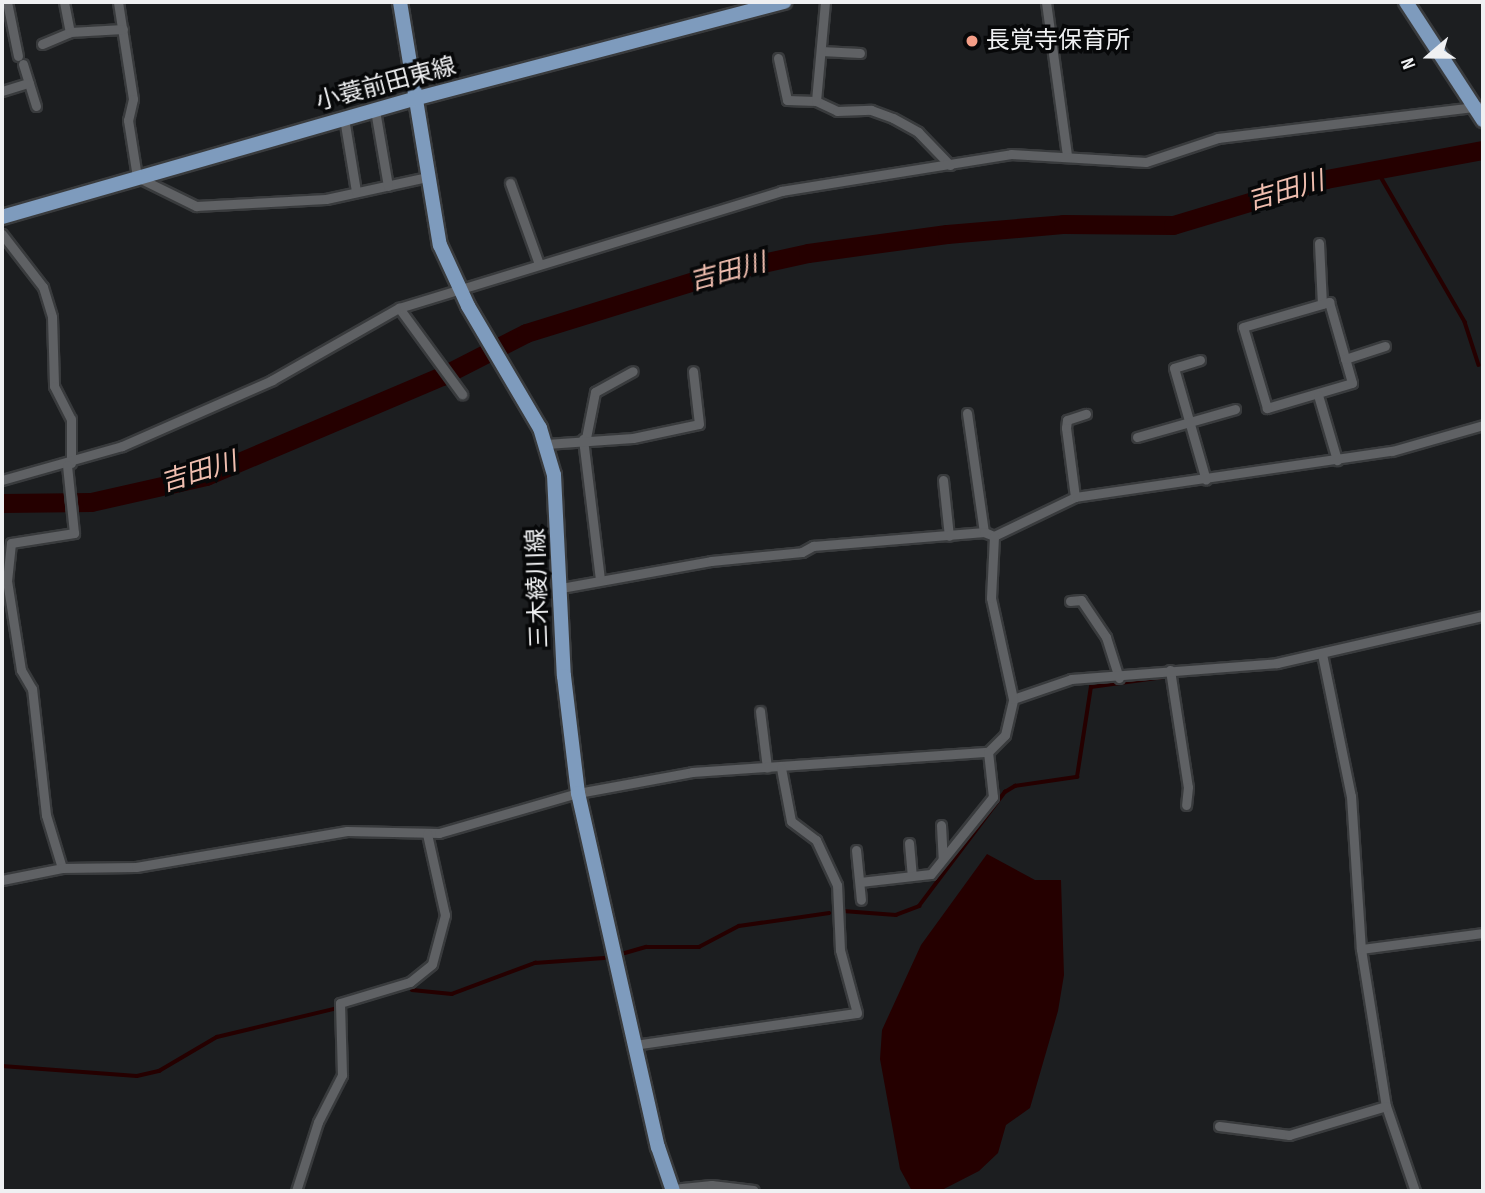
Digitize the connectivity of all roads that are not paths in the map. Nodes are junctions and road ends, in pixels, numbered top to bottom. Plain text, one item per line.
1 (7, 2) edge
2 (64, 2) edge
3 (118, 2) edge
4 (400, 2) edge
5 (784, 2) edge
6 (825, 2) edge
7 (1046, 2) edge
8 (1406, 2) edge
9 (122, 29) junction
10 (71, 33) junction
11 (42, 44) dead end
12 (821, 51) junction
13 (860, 53) dead end
14 (778, 58) dead end
15 (29, 83) junction
16 (2, 91) edge
17 (414, 99) junction
18 (816, 101) junction
19 (36, 106) dead end
20 (375, 110) junction
21 (1481, 112) edge
22 (344, 118) junction
23 (1067, 156) junction
24 (950, 165) junction
25 (137, 177) junction
26 (427, 177) junction
27 (510, 183) dead end
28 (388, 186) junction
29 (356, 191) junction
30 (2, 217) edge
31 (2, 234) edge
32 (1319, 243) dead end
33 (539, 264) junction
34 (458, 287) junction
35 (1322, 304) junction
36 (399, 308) junction
37 (1385, 346) dead end
38 (1200, 359) dead end
39 (1345, 359) junction
40 (633, 371) dead end
41 (693, 371) dead end
42 (459, 391) dead end
43 (1318, 395) junction
44 (1235, 409) dead end
45 (967, 413) dead end
46 (1086, 414) dead end
47 (1190, 423) junction
48 (1483, 425) edge
49 (1137, 437) dead end
50 (585, 438) junction
51 (546, 444) junction
52 (1337, 460) junction
53 (69, 464) junction
54 (2, 480) edge
55 (943, 480) dead end
56 (1206, 480) junction
57 (1075, 497) junction
58 (989, 534) junction
59 (949, 536) junction
60 (600, 580) junction
61 (561, 588) junction
62 (1070, 601) dead end
63 (1483, 617) edge
64 (1322, 654) junction
65 (1170, 670) junction
66 (1119, 678) junction
67 (1013, 699) junction
68 (760, 711) dead end
69 (988, 752) junction
70 (767, 768) junction
71 (781, 768) junction
72 (578, 793) junction
73 (1185, 805) dead end
74 (941, 825) dead end
75 (427, 834) junction
76 (909, 843) dead end
77 (856, 850) dead end
78 (943, 858) junction
79 (62, 868) junction
80 (912, 876) junction
81 (2, 880) edge
82 (860, 882) junction
83 (861, 900) dead end
84 (1483, 933) edge
85 (1361, 949) junction
86 (634, 1045) junction
87 (1386, 1106) junction
88 (1219, 1126) dead end
89 (296, 1191) edge
90 (673, 1191) edge
91 (754, 1191) edge
92 (1415, 1191) edge

1 - 15 street
2 - 10 street
3 - 9 street
4 - 17 main road, 三木綾川線
5 - 17 main road, 小蓑前田東線
6 - 12 street
7 - 23 street
8 - 21 main road
9 - 10 street
9 - 25 street
10 - 11 street
12 - 13 street
12 - 18 street
14 - 18 street
15 - 16 street
15 - 19 street
17 - 20 main road, 小蓑前田東線
17 - 26 main road, 三木綾川線
18 - 24 street
20 - 22 main road, 小蓑前田東線
20 - 28 street
21 - 23 street
22 - 25 main road, 小蓑前田東線
22 - 29 street
23 - 24 street
24 - 33 street
25 - 29 street
25 - 30 main road, 小蓑前田東線
26 - 28 street
26 - 34 main road, 三木綾川線
27 - 33 street
28 - 29 street
31 - 53 street
32 - 35 street
33 - 34 street
34 - 36 street
34 - 51 main road, 三木綾川線
35 - 39 street
35 - 43 street
36 - 42 street
36 - 53 street
37 - 39 street
38 - 47 street
39 - 43 street
40 - 50 street
41 - 50 street
43 - 52 street
44 - 47 street
45 - 58 street
46 - 57 street
47 - 49 street
47 - 56 street
48 - 52 street
50 - 51 street
50 - 60 street
51 - 61 main road, 三木綾川線
52 - 56 street
53 - 54 street
53 - 79 street
55 - 59 street
56 - 57 street
57 - 58 street
58 - 59 street
58 - 67 street
59 - 60 street
60 - 61 street
61 - 72 main road, 三木綾川線
62 - 66 street
63 - 64 street
64 - 65 street
64 - 85 street
65 - 66 street
65 - 73 street
66 - 67 street
67 - 69 street
68 - 70 street
69 - 71 street
69 - 78 street
70 - 71 street
70 - 72 street
71 - 86 street
72 - 75 street
72 - 86 main road, 三木綾川線
74 - 78 street
75 - 79 street
75 - 89 street
76 - 80 street
77 - 82 street
78 - 80 street
79 - 81 street
80 - 82 street
82 - 83 street
84 - 85 street
85 - 87 street
86 - 90 main road, 三木綾川線
87 - 88 street
87 - 92 street
90 - 91 street

